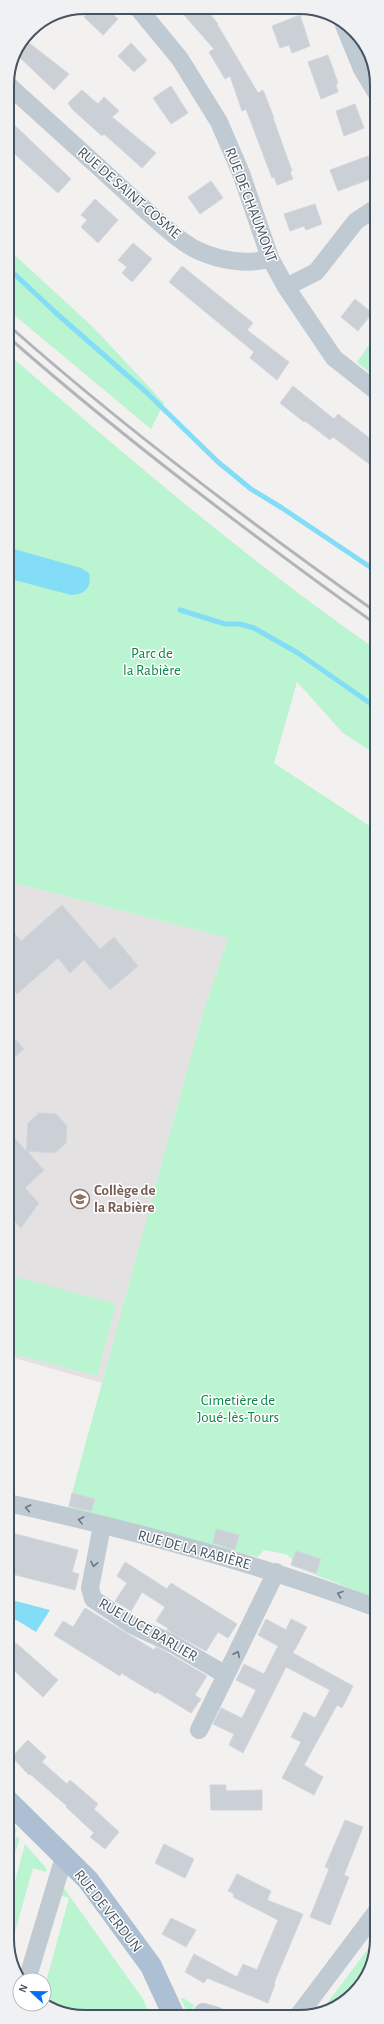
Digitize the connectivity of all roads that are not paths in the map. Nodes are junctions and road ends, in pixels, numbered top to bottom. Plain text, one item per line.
1 (143, 14) edge
2 (347, 33) edge
3 (370, 82) edge
4 (14, 90) edge
5 (370, 212) edge
6 (270, 258) junction
7 (286, 287) junction
8 (370, 386) edge
9 (14, 1504) edge
10 (102, 1526) junction
11 (276, 1572) junction
12 (370, 1606) edge
13 (226, 1676) junction
14 (199, 1730) dead end
15 (14, 1807) edge
16 (64, 1857) junction
17 (370, 1920) edge
18 (29, 1972) edge
19 (171, 2010) edge
20 (303, 2010) edge

1 - 6 street, RUE DE CHAUMONT
2 - 3 street
4 - 6 street, RUE DE SAINT-COSME
5 - 7 street
6 - 7 street, RUE DE CHAUMONT
7 - 8 street, RUE DE CHAUMONT
10 -> 9 street, RUE DE LA RABIÈRE
10 - 11 street, RUE DE LA RABIÈRE
10 -> 13 street, RUE LUCE BARLIER
12 -> 11 street, RUE DE LA RABIÈRE
13 -> 11 street
13 - 14 street
15 - 16 main road, RUE DE VERDUN
16 - 18 street
16 - 19 main road, RUE DE VERDUN
17 - 20 street

